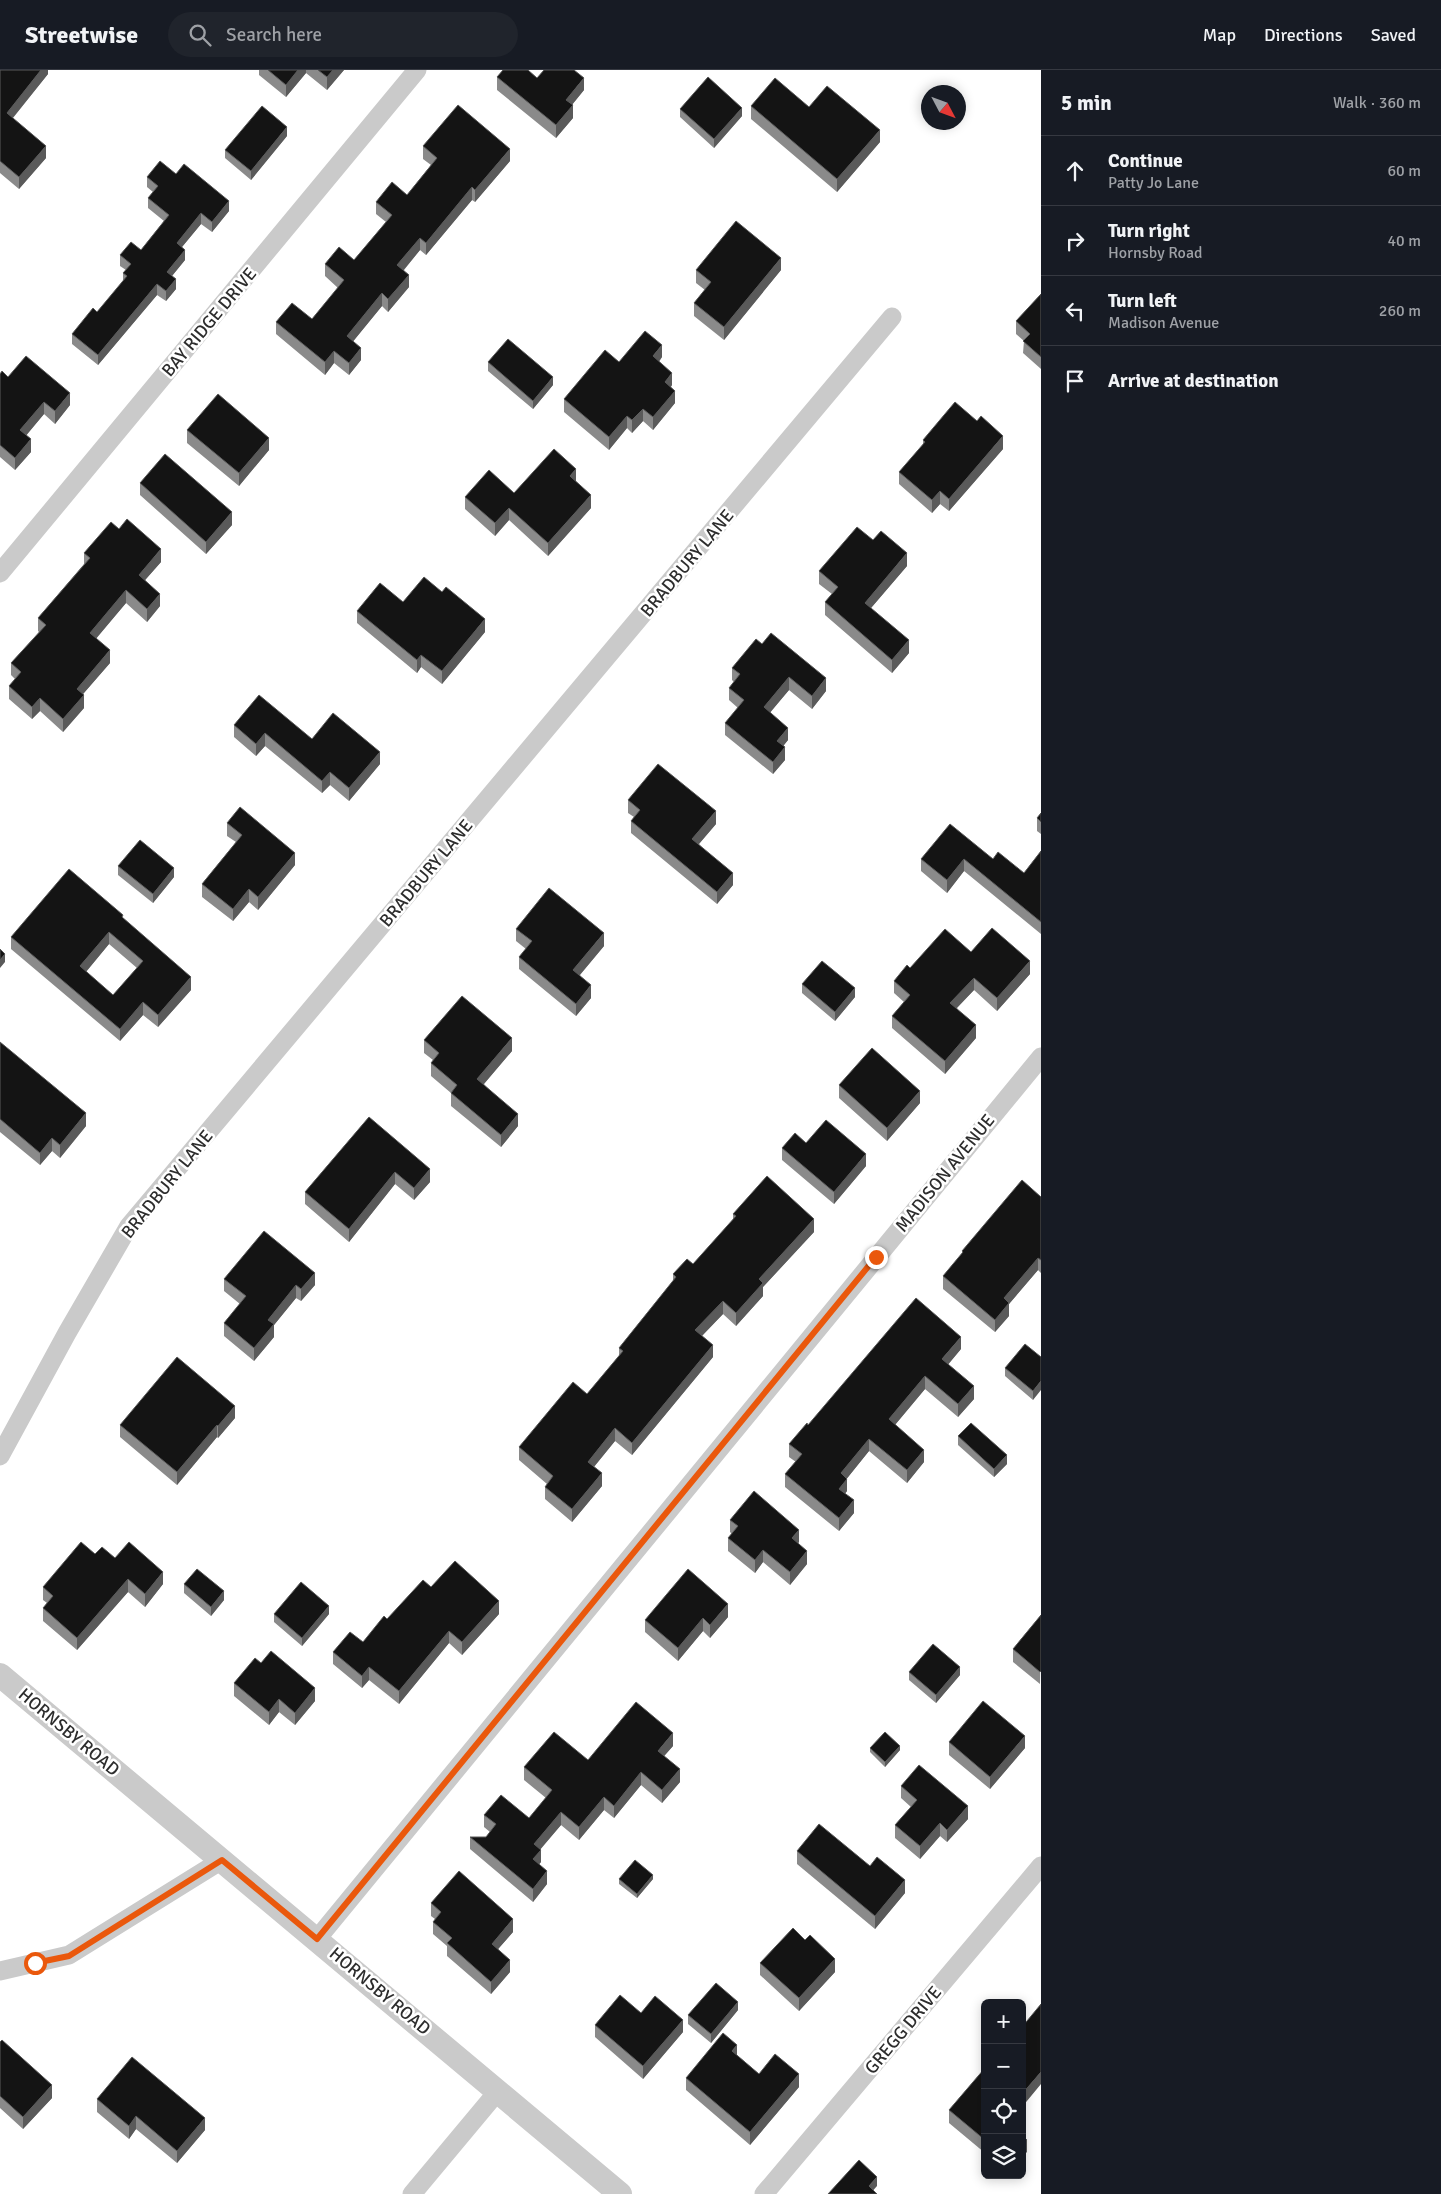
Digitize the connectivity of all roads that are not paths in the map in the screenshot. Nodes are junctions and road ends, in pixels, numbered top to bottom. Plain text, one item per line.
1 (417, 70) edge
2 (892, 317) dead end
3 (0, 573) edge
4 (1041, 1057) edge
5 (0, 1456) edge
6 (0, 1675) edge
7 (222, 1860) junction
8 (1041, 1866) edge
9 (317, 1939) junction
10 (0, 1971) edge
11 (498, 2090) junction
12 (412, 2194) edge
13 (620, 2194) edge
14 (764, 2194) edge

1 - 3 street, BAY RIDGE DRIVE
2 - 5 street, BRADBURY LANE
4 - 9 street, MADISON AVENUE
6 - 7 street, HORNSBY ROAD
7 - 9 street, HORNSBY ROAD
7 - 10 street
8 - 14 street, GREGG DRIVE
9 - 11 street, HORNSBY ROAD
11 - 12 street
11 - 13 street, HORNSBY ROAD

